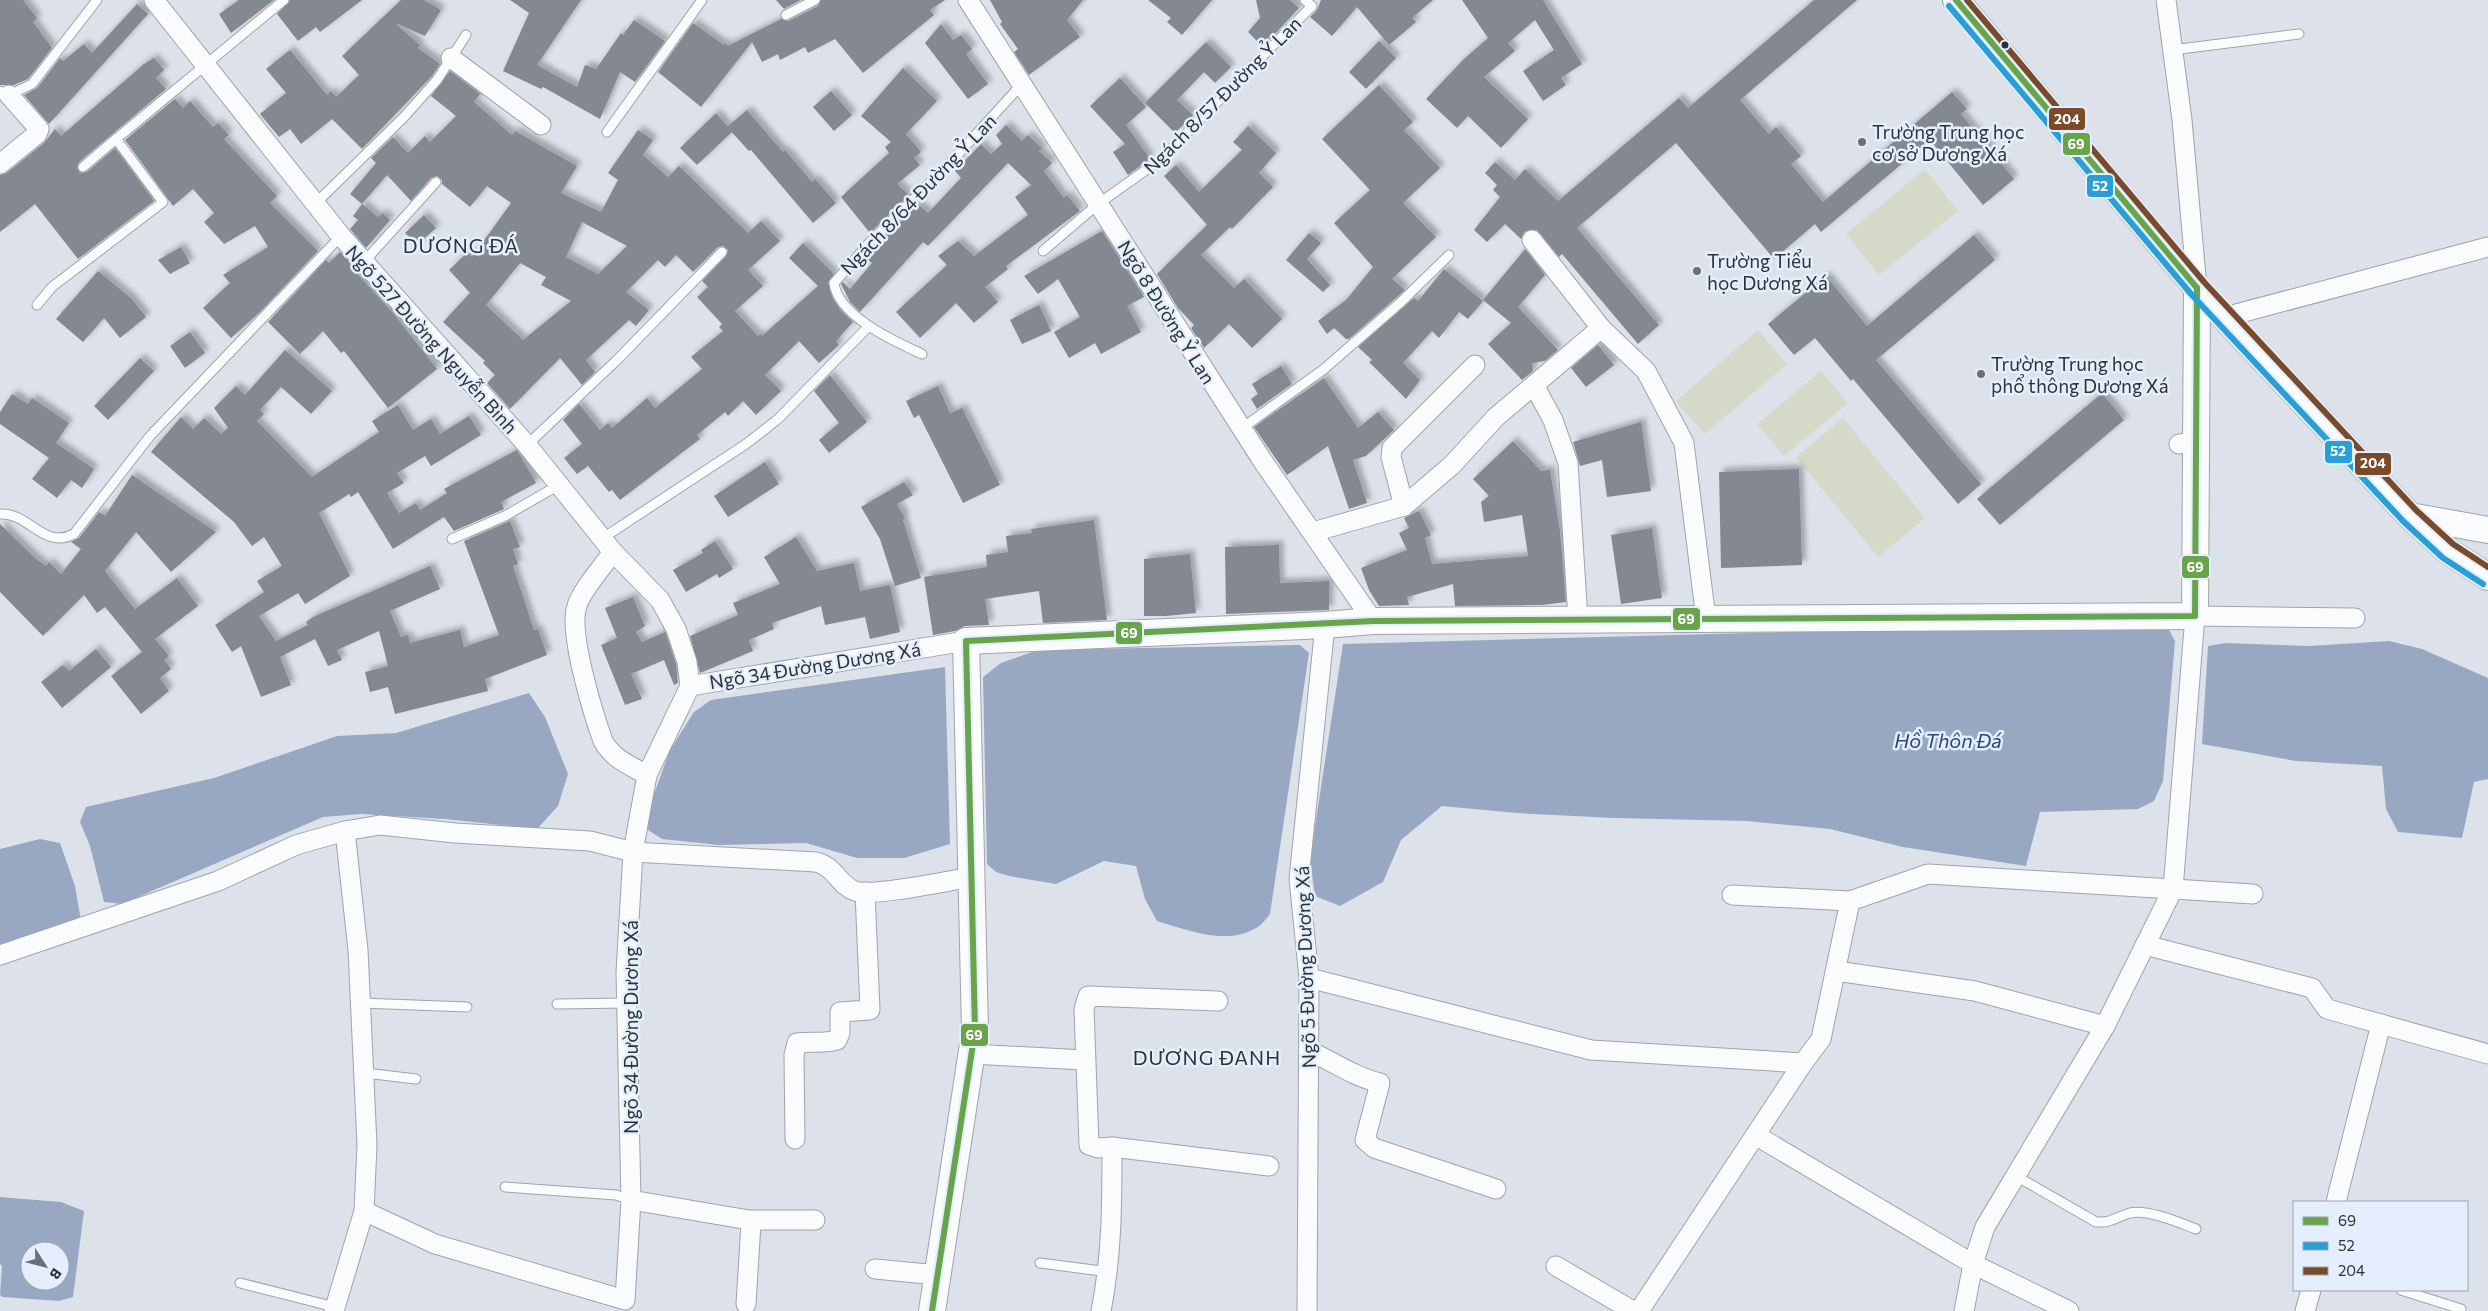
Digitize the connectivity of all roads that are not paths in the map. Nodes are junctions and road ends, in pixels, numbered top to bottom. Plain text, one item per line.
1 (97, 0) edge
2 (154, 0) edge
3 (284, 0) edge
4 (702, 0) edge
5 (815, 0) edge
6 (968, 0) edge
7 (1305, 0) edge
8 (1956, 0) edge
9 (2166, 0) edge
10 (786, 15) dead end
11 (466, 34) dead end
12 (2299, 34) dead end
13 (2172, 50) junction
14 (451, 58) junction
15 (205, 64) junction
16 (1022, 84) junction
17 (4, 93) edge
18 (541, 126) dead end
19 (607, 132) dead end
20 (116, 139) junction
21 (0, 164) edge
22 (83, 167) dead end
23 (436, 182) dead end
24 (315, 204) junction
25 (1098, 204) junction
26 (341, 236) junction
27 (1532, 240) dead end
28 (2488, 247) edge
29 (1043, 250) dead end
30 (722, 252) dead end
31 (1449, 255) dead end
32 (364, 262) junction
33 (2197, 288) junction
34 (37, 304) dead end
35 (2225, 317) junction
36 (869, 326) junction
37 (1601, 328) junction
38 (922, 354) dead end
39 (1475, 365) dead end
40 (1534, 385) junction
41 (1241, 429) junction
42 (527, 446) junction
43 (559, 485) junction
44 (1404, 506) junction
45 (0, 514) edge
46 (2410, 516) junction
47 (2488, 530) edge
48 (1313, 532) junction
49 (452, 539) dead end
50 (608, 545) junction
51 (2488, 577) edge
52 (2195, 616) junction
53 (2355, 618) dead end
54 (1706, 619) junction
55 (1578, 620) junction
56 (1373, 621) junction
57 (1324, 625) junction
58 (966, 641) junction
59 (690, 686) junction
60 (647, 775) junction
61 (345, 831) junction
62 (633, 852) junction
63 (971, 873) junction
64 (2173, 889) junction
65 (865, 892) junction
66 (2253, 894) dead end
67 (1732, 895) dead end
68 (1850, 901) junction
69 (2145, 945) junction
70 (0, 954) edge
71 (1836, 971) junction
72 (1310, 978) junction
73 (1218, 1001) dead end
74 (361, 1002) junction
75 (627, 1003) junction
76 (557, 1004) dead end
77 (467, 1007) dead end
78 (2381, 1024) junction
79 (2105, 1026) junction
80 (1310, 1051) junction
81 (971, 1054) junction
82 (2488, 1054) edge
83 (1085, 1060) junction
84 (1803, 1063) junction
85 (365, 1073) junction
86 (416, 1079) dead end
87 (1757, 1136) junction
88 (794, 1139) dead end
89 (1112, 1148) junction
90 (1269, 1166) dead end
91 (2016, 1176) junction
92 (505, 1187) dead end
93 (1496, 1189) dead end
94 (631, 1200) junction
95 (2336, 1201) edge
96 (364, 1211) junction
97 (749, 1220) junction
98 (815, 1220) dead end
99 (2196, 1229) dead end
100 (1040, 1263) dead end
101 (1973, 1264) junction
102 (1556, 1266) dead end
103 (875, 1269) dead end
104 (1109, 1272) junction
105 (938, 1275) junction
106 (240, 1284) dead end
107 (2311, 1291) edge
108 (2404, 1291) edge
109 (746, 1304) dead end
110 (334, 1309) edge
111 (2461, 1309) dead end
112 (932, 1311) edge
113 (1101, 1311) edge
114 (1307, 1311) edge
115 (1633, 1311) edge
116 (1639, 1311) edge
117 (1964, 1311) edge
118 (2068, 1311) edge
119 (2305, 1311) edge

1 - 17 lane
2 - 15 street, Ngõ 527 Đường Nguyễn Bình
3 - 15 lane
4 - 19 lane
5 - 10 lane
6 - 16 street, Ngõ 8 Đường Ỷ Lan
7 - 25 lane, Ngách 8/57 Đường Ỷ Lan
8 - 33 street
9 - 13 street
11 - 14 lane
12 - 13 lane
13 - 33 street
14 - 18 street
14 - 24 lane
15 - 20 lane
15 - 24 street, Ngõ 527 Đường Nguyễn Bình
16 - 25 street, Ngõ 8 Đường Ỷ Lan
16 - 36 lane, Ngách 8/64 Đường Ỷ Lan
17 - 21 street
20 - 22 lane
20 - 34 lane
23 - 32 lane
24 - 26 street, Ngõ 527 Đường Nguyễn Bình
25 - 29 lane
25 - 41 street, Ngõ 8 Đường Ỷ Lan
26 - 32 street, Ngõ 527 Đường Nguyễn Bình
26 - 45 lane
27 - 37 street
28 - 35 street
30 - 42 lane
31 - 41 lane
32 - 42 street, Ngõ 527 Đường Nguyễn Bình
33 - 35 street
33 - 52 street
35 - 46 street
36 - 38 lane, Ngách 8/64 Đường Ỷ Lan
36 - 50 lane
37 - 40 street
37 - 54 street
39 - 44 street
40 - 44 street
40 - 55 street
41 - 48 street, Ngõ 8 Đường Ỷ Lan
42 - 43 street, Ngõ 527 Đường Nguyễn Bình
43 - 49 lane
43 - 50 street, Ngõ 527 Đường Nguyễn Bình
44 - 48 street
46 - 47 street
46 - 51 street
48 - 56 street, Ngõ 8 Đường Ỷ Lan
50 - 59 street, Ngõ 527 Đường Nguyễn Bình
50 - 60 street
52 - 53 street
52 - 54 street
52 - 64 street
54 - 55 street
55 - 56 street
56 - 57 street
57 - 58 street
57 - 72 street, Ngõ 5 Đường Dương Xá
58 - 59 street, Ngõ 34 Đường Dương Xá
58 - 63 street
59 - 60 street, Ngõ 34 Đường Dương Xá
60 - 62 street, Ngõ 34 Đường Dương Xá
61 - 62 street
61 - 70 street
61 - 74 street
62 - 65 street
62 - 75 street, Ngõ 34 Đường Dương Xá
63 - 65 street
63 - 81 street
64 - 66 street
64 - 68 street
64 - 69 street
65 - 88 street
67 - 68 street
68 - 71 street
69 - 78 street
69 - 79 street
71 - 79 street
71 - 84 street
72 - 80 street, Ngõ 5 Đường Dương Xá
72 - 84 street
73 - 83 street
74 - 77 lane
74 - 85 street
75 - 76 lane
75 - 94 street, Ngõ 34 Đường Dương Xá
78 - 82 street
78 - 95 street
79 - 91 street
80 - 93 street
80 - 114 street, Ngõ 5 Đường Dương Xá
81 - 83 street
81 - 105 street
83 - 89 street
84 - 87 street
85 - 86 lane
85 - 96 street
87 - 101 street
87 - 116 street
89 - 90 street
89 - 104 street
91 - 99 lane
91 - 101 street
92 - 94 lane
94 - 96 street, Ngõ 34 Đường Dương Xá
94 - 97 street
96 - 110 street
97 - 98 street
97 - 109 street
100 - 104 lane
101 - 117 street
101 - 118 street
102 - 115 street
103 - 105 street
104 - 113 street
105 - 112 street
106 - 110 lane
107 - 119 street
108 - 111 lane

